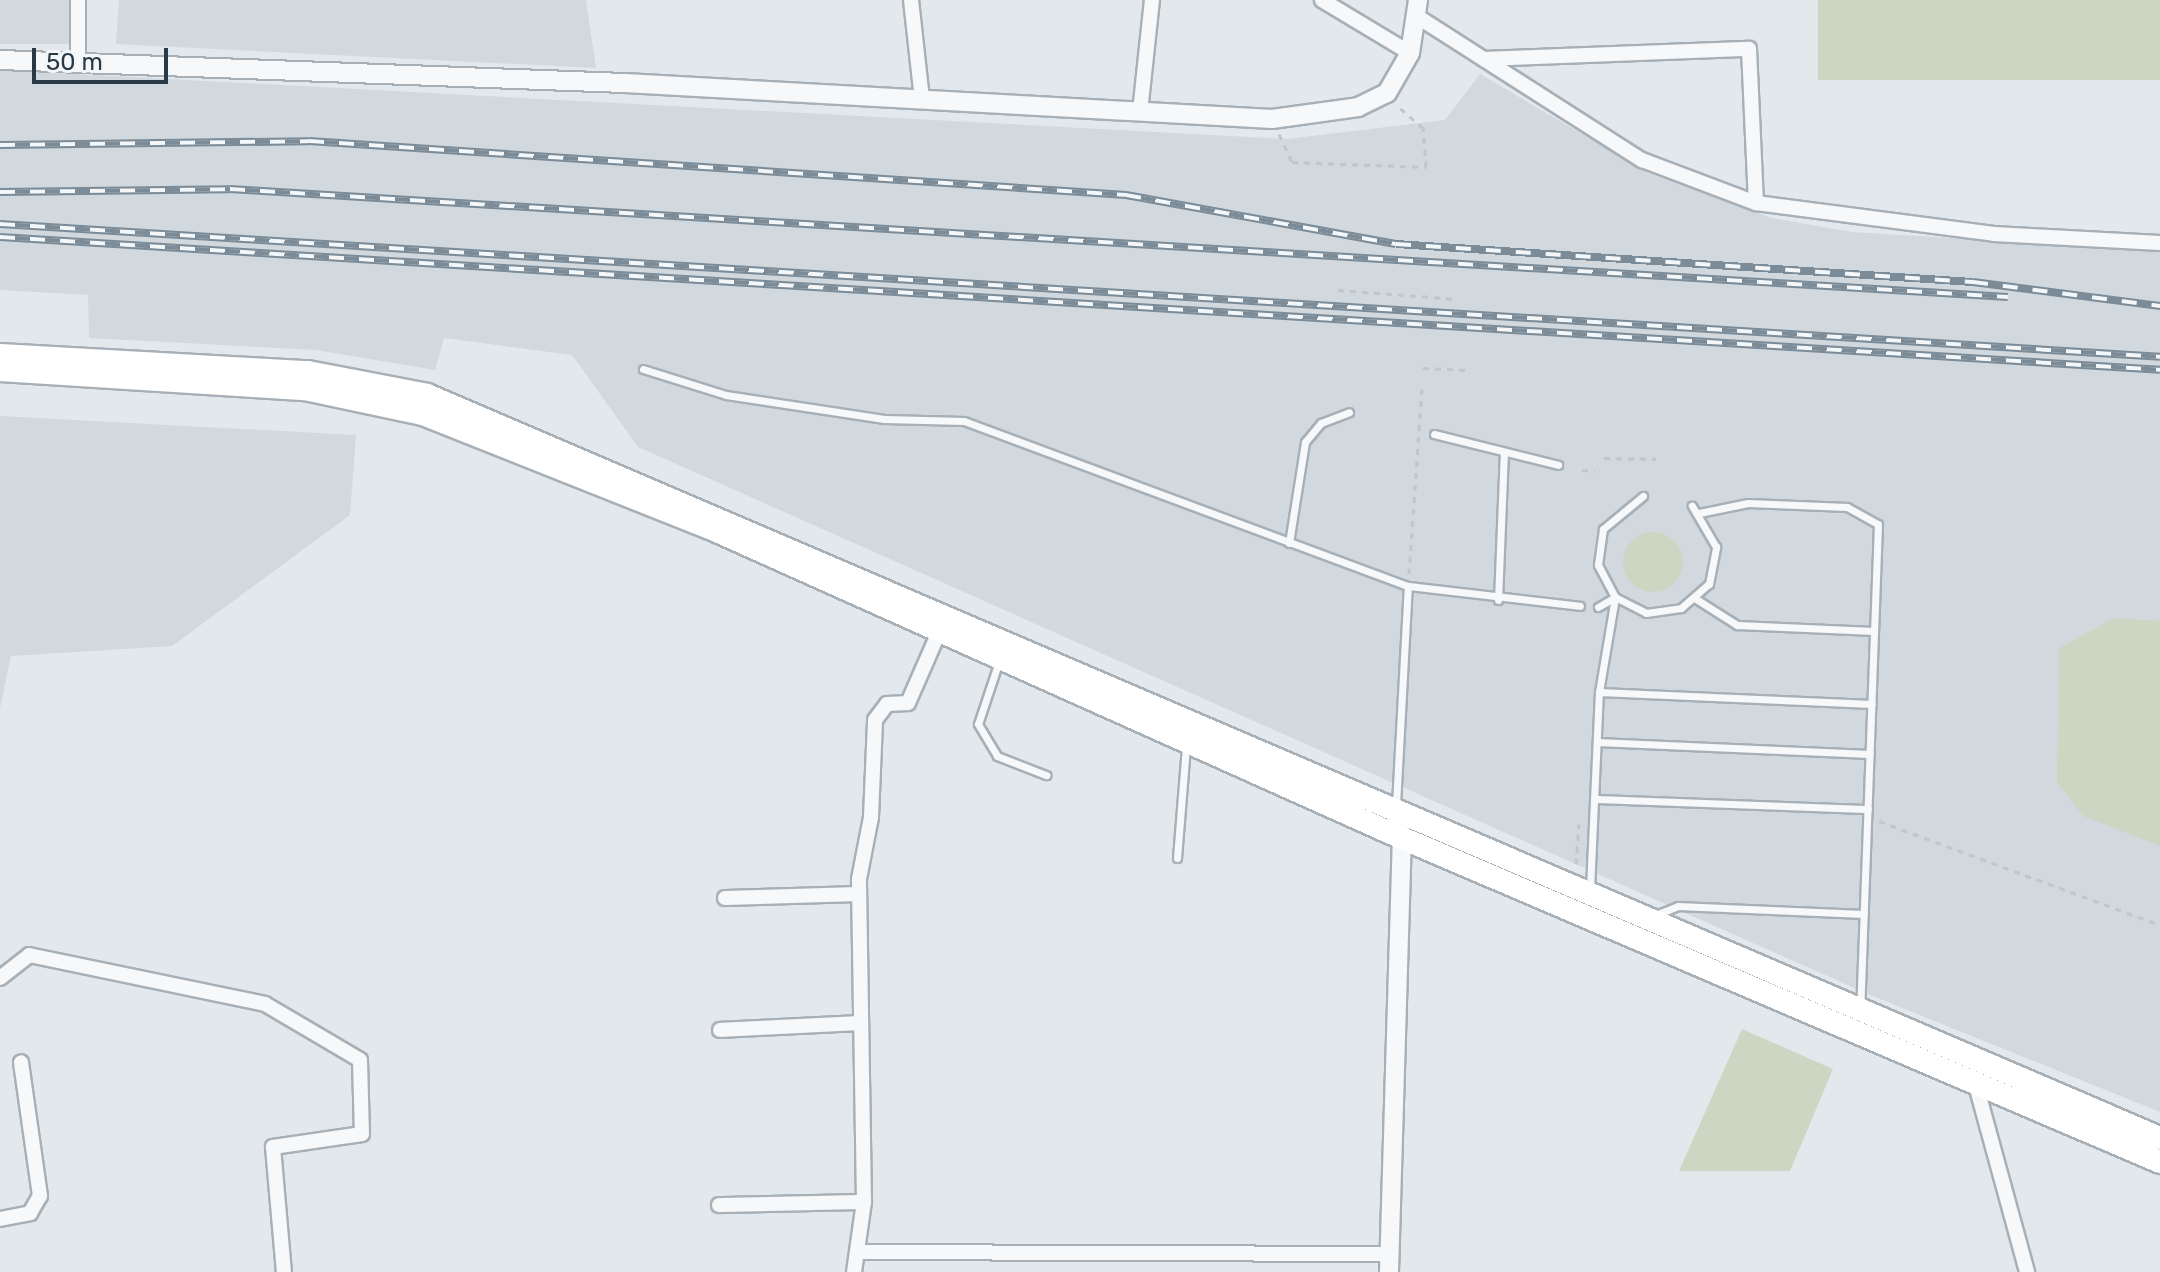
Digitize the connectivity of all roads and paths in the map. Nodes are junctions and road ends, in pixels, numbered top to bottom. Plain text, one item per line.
1 (78, 0) edge
2 (911, 0) edge
3 (1152, 0) edge
4 (1322, 0) edge
5 (1418, 9) edge
6 (1410, 53) junction
7 (1483, 59) junction
8 (0, 60) edge
9 (78, 62) junction
10 (1387, 93) junction
11 (922, 100) junction
12 (1140, 112) junction
13 (1272, 119) junction
14 (1756, 203) junction
15 (2160, 243) edge
16 (1338, 290) dead end
17 (1458, 299) dead end
18 (0, 355) edge
19 (1423, 368) dead end
20 (643, 369) dead end
21 (0, 370) edge
22 (1466, 370) dead end
23 (1422, 389) dead end
24 (1349, 412) dead end
25 (1434, 434) dead end
26 (1504, 452) junction
27 (1604, 458) dead end
28 (1656, 459) dead end
29 (1558, 465) dead end
30 (1582, 470) dead end
31 (1595, 471) dead end
32 (1643, 496) dead end
33 (1692, 506) dead end
34 (1699, 513) junction
35 (1289, 543) junction
36 (1408, 586) junction
37 (1615, 597) junction
38 (1696, 599) junction
39 (1498, 600) junction
40 (1580, 606) dead end
41 (1598, 607) dead end
42 (1874, 631) junction
43 (939, 632) junction
44 (1000, 659) junction
45 (1599, 692) junction
46 (1872, 704) junction
47 (1186, 741) junction
48 (1597, 742) junction
49 (1870, 754) junction
50 (1046, 775) dead end
51 (1315, 787) junction
52 (1594, 799) junction
53 (1396, 812) junction
54 (1868, 813) junction
55 (1402, 838) junction
56 (1177, 858) dead end
57 (1590, 890) junction
58 (859, 894) junction
59 (725, 898) dead end
60 (1582, 913) junction
61 (1864, 914) junction
62 (1651, 916) junction
63 (2160, 925) edge
64 (0, 978) edge
65 (1860, 1006) junction
66 (858, 1023) junction
67 (720, 1030) dead end
68 (1858, 1030) junction
69 (1977, 1061) junction
70 (21, 1062) dead end
71 (1973, 1085) junction
72 (2160, 1138) edge
73 (2160, 1162) edge
74 (864, 1202) junction
75 (719, 1205) dead end
76 (0, 1219) edge
77 (860, 1252) junction
78 (1389, 1263) edge
79 (284, 1272) edge
80 (854, 1272) edge
81 (2027, 1272) edge

1 - 9 street
2 - 11 street
3 - 12 street
4 - 6 street
5 - 6 street
5 - 7 street
6 - 10 street
7 - 14 street
7 - 14 street
8 - 9 street
9 - 11 street
10 - 13 street
10 - 13 path
11 - 12 street
12 - 13 street
14 - 15 street
16 - 17 path
18 - 51 main road
19 - 22 path
20 - 35 lane
21 - 43 main road
23 - 36 path
24 - 35 lane
25 - 26 lane
26 - 29 lane
26 - 39 lane
27 - 28 path
30 - 31 path
32 - 37 lane
33 - 34 lane
34 - 38 lane
34 - 42 lane
35 - 36 lane
36 - 39 lane
36 - 53 lane
37 - 38 lane
37 - 41 lane
37 - 45 lane
38 - 42 lane
39 - 40 lane
42 - 46 lane
43 - 44 main road
43 - 58 street
44 - 47 main road
44 - 50 lane
45 - 46 lane
45 - 48 lane
46 - 49 lane
47 - 51 main road
47 - 56 lane
48 - 49 lane
48 - 52 lane
49 - 54 lane
51 - 53 main road
51 - 55 main road
52 - 54 lane
52 - 57 lane
53 - 55 street
53 - 57 main road
54 - 61 lane
54 - 63 path
55 - 60 main road
55 - 78 street
57 - 60 lane
57 - 62 main road
58 - 59 street
58 - 66 street
60 - 68 main road
61 - 62 lane
61 - 65 lane
62 - 65 main road
64 - 79 street
65 - 68 lane
65 - 69 main road
66 - 67 street
66 - 74 street
68 - 71 main road
69 - 71 street
69 - 72 main road
70 - 76 street
71 - 73 main road
71 - 81 street
74 - 75 street
74 - 77 street
77 - 78 street
77 - 80 street

